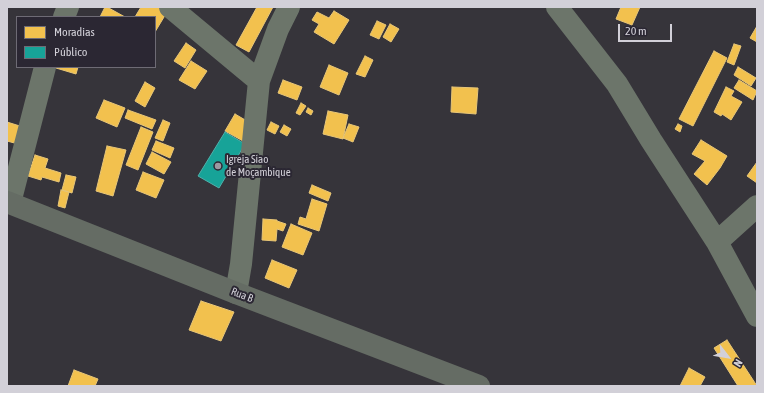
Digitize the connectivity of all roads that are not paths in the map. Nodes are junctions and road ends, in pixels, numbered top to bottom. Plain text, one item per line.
1 (170, 7) edge
2 (289, 7) edge
3 (557, 7) edge
4 (45, 68) edge
5 (259, 81) junction
6 (9, 203) edge
7 (757, 206) edge
8 (716, 242) junction
9 (236, 293) junction
10 (757, 316) edge
11 (479, 386) edge

1 - 5 street
2 - 5 street
3 - 8 street
4 - 6 street
5 - 9 street
6 - 9 main road, Rua B
7 - 8 street
8 - 10 street
9 - 11 main road, Rua B

